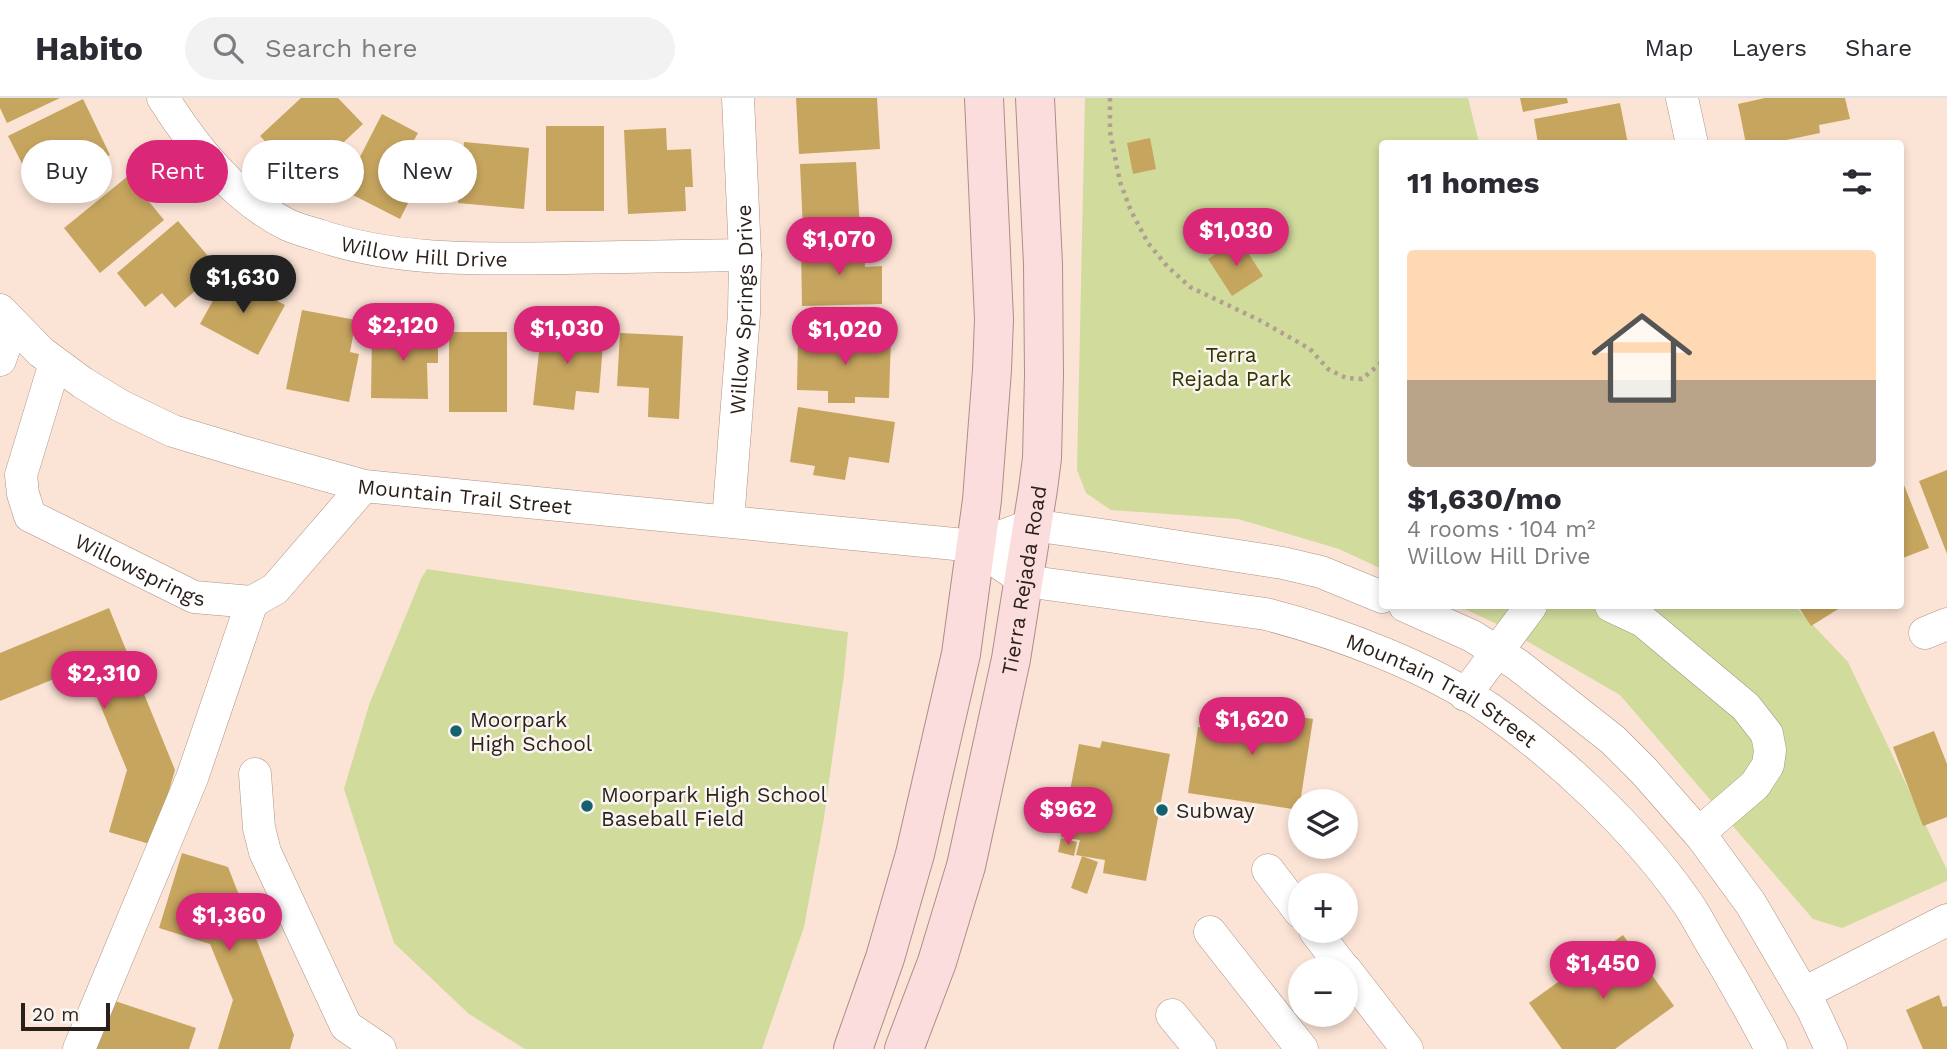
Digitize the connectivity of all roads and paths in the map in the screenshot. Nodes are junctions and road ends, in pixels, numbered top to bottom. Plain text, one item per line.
1 (163, 98) edge
2 (738, 98) edge
3 (984, 98) edge
4 (1035, 98) edge
5 (1110, 98) edge
6 (1682, 98) edge
7 (1691, 140) edge
8 (745, 255) junction
9 (7, 317) edge
10 (0, 360) edge
11 (55, 363) junction
12 (1379, 365) edge
13 (364, 486) junction
14 (728, 521) junction
15 (1032, 526) junction
16 (975, 546) junction
17 (1025, 581) junction
18 (1379, 596) edge
19 (252, 602) junction
20 (1412, 609) edge
21 (1529, 609) edge
22 (1617, 609) edge
23 (1498, 653) junction
24 (1465, 695) junction
25 (255, 774) dead end
26 (1699, 833) junction
27 (1268, 870) dead end
28 (1288, 896) edge
29 (1947, 920) edge
30 (1210, 932) dead end
31 (1324, 943) edge
32 (1335, 957) edge
33 (1358, 987) edge
34 (1804, 993) junction
35 (1172, 1015) dead end
36 (79, 1049) edge
37 (380, 1049) edge
38 (853, 1049) edge
39 (904, 1049) edge
40 (1200, 1049) edge
41 (1302, 1049) edge
42 (1407, 1049) edge
43 (1771, 1049) edge
44 (1831, 1049) edge

1 - 8 street, Willow Hill Drive
2 - 8 street, Willow Springs Drive
3 - 16 main road
4 - 15 main road, Tierra Rejada Road
5 - 12 path
6 - 7 street
8 - 14 street, Willow Springs Drive
9 - 10 street
9 - 11 street, Mountain Trail Street
11 - 13 street, Mountain Trail Street
11 - 19 street, Willowsprings
13 - 14 street, Mountain Trail Street
13 - 19 street
14 - 16 street, Mountain Trail Street
15 - 16 street, Mountain Trail Street
15 - 17 main road, Tierra Rejada Road
15 - 18 street, Mountain Trail Street
16 - 17 street, Mountain Trail Street
16 - 38 main road
17 - 24 street, Mountain Trail Street
17 - 39 main road, Tierra Rejada Road
19 - 36 street
20 - 23 street
21 - 23 street
22 - 26 street
23 - 24 street
23 - 26 street
24 - 43 street, Mountain Trail Street
25 - 37 street
26 - 34 street
27 - 28 street
29 - 34 street
30 - 41 street
31 - 32 street
33 - 42 street
34 - 44 street
35 - 40 street

